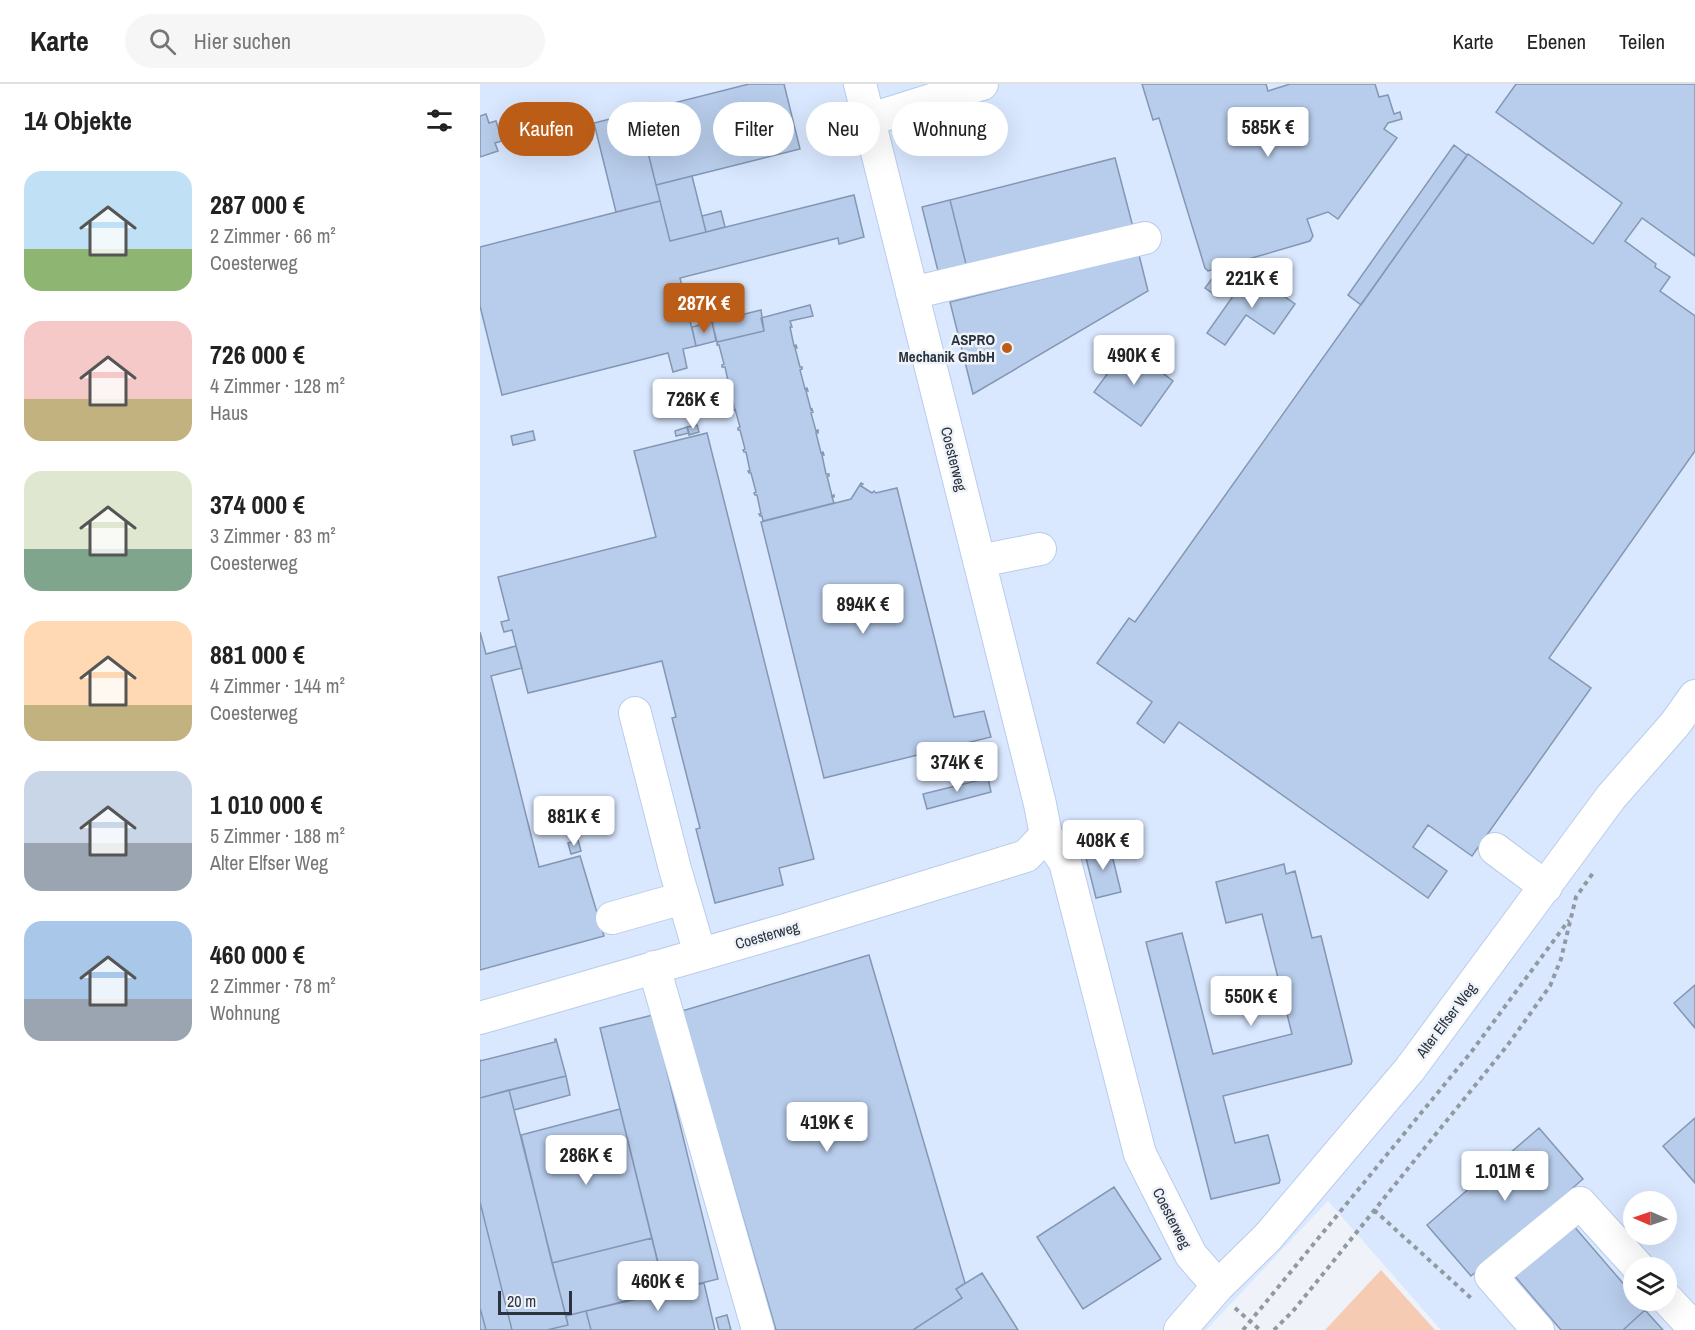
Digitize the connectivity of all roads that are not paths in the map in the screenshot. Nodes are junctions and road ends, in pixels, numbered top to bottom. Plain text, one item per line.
1 (860, 84) edge
2 (982, 84) edge
3 (864, 102) edge
4 (880, 116) edge
5 (877, 156) edge
6 (1145, 238) dead end
7 (912, 293) junction
8 (1040, 549) dead end
9 (979, 561) junction
10 (1695, 696) edge
11 (635, 713) dead end
12 (1046, 835) junction
13 (1495, 849) dead end
14 (1545, 887) junction
15 (683, 898) junction
16 (612, 918) dead end
17 (700, 954) junction
18 (654, 967) junction
19 (480, 1018) edge
20 (1629, 1257) edge
21 (1218, 1286) junction
22 (1677, 1310) edge
23 (1695, 1329) edge
24 (758, 1330) edge
25 (1180, 1330) edge
26 (1538, 1330) edge

1 - 3 street, Coesterweg
2 - 4 street
5 - 7 street, Coesterweg
6 - 7 street
7 - 9 street, Coesterweg
8 - 9 street
9 - 12 street, Coesterweg
10 - 14 street, Alter Elfser Weg
11 - 15 street
12 - 17 street, Coesterweg
12 - 21 street, Coesterweg
13 - 14 street
14 - 21 street, Alter Elfser Weg
15 - 16 street
15 - 17 street
17 - 18 street, Coesterweg
18 - 19 street, Coesterweg
18 - 24 street
20 - 26 street
21 - 25 street, Alter Elfser Weg
22 - 23 street

